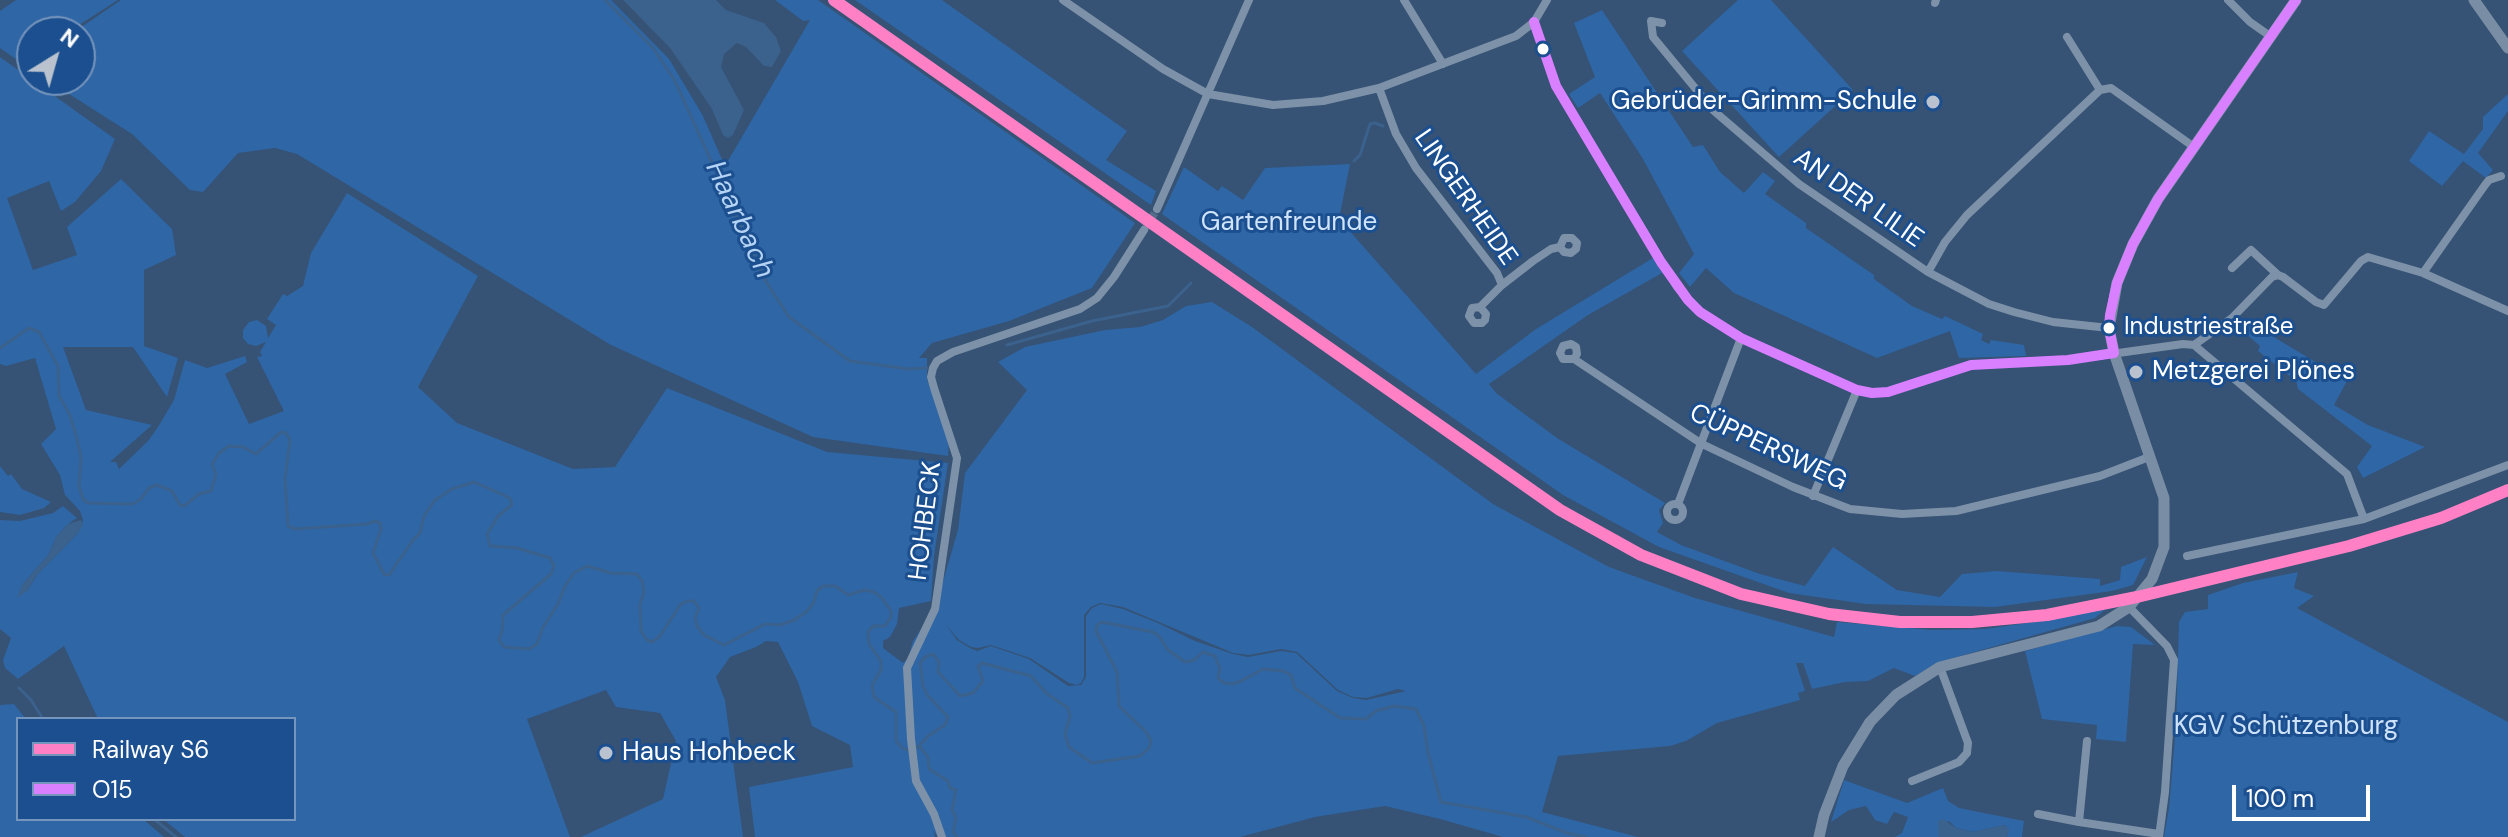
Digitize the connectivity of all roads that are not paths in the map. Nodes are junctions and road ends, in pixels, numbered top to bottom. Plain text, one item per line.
1 (1063, 0) edge
2 (1249, 0) edge
3 (1404, 0) edge
4 (1547, 0) edge
5 (2228, 0) edge
6 (2296, 0) edge
7 (2474, 0) edge
8 (1073, 3) edge
9 (1534, 22) junction
10 (1662, 23) dead end
11 (2270, 36) junction
12 (2067, 37) dead end
13 (2508, 48) edge
14 (1443, 64) junction
15 (1379, 88) junction
16 (2100, 90) junction
17 (1208, 94) junction
18 (2194, 147) junction
19 (2501, 176) dead end
20 (1157, 209) tunnel mouth
21 (1144, 230) tunnel mouth
22 (1560, 247) dead end
23 (2232, 268) dead end
24 (1928, 272) junction
25 (2423, 273) junction
26 (2278, 275) junction
27 (1502, 285) junction
28 (1480, 307) dead end
29 (2508, 311) edge
30 (2109, 328) junction
31 (1741, 338) junction
32 (2194, 345) junction
33 (2114, 353) junction
34 (1574, 359) dead end
35 (1857, 390) junction
36 (1702, 444) junction
37 (2149, 457) junction
38 (2508, 465) edge
39 (1813, 496) junction
40 (1678, 504) dead end
41 (2364, 519) junction
42 (2187, 556) dead end
43 (2129, 607) junction
44 (1940, 667) junction
45 (2087, 741) dead end
46 (1912, 781) dead end
47 (2038, 814) dead end
48 (2079, 822) junction
49 (2159, 835) edge
50 (942, 837) edge
51 (1819, 837) edge

1 - 8 street
2 - 17 street
3 - 14 street
4 - 9 street
5 - 11 street
6 - 11 street
7 - 13 street
8 - 17 street
9 - 14 street
9 - 31 street
10 - 24 street, AN DER LILIE
11 - 18 street
12 - 16 street
14 - 15 street
15 - 17 street
15 - 27 street, LINGERHEIDE
16 - 18 street
16 - 24 street
17 - 20 street
18 - 30 street
19 - 25 street
21 - 50 street, HOHBECK
22 - 27 street, LINGERHEIDE
23 - 26 street
24 - 30 street, AN DER LILIE
25 - 26 street
25 - 29 street
26 - 32 street
27 - 28 street, LINGERHEIDE
30 - 33 street
31 - 35 street
31 - 36 street
32 - 33 street
32 - 41 street
33 - 35 street
33 - 37 street
34 - 36 street, CÜPPERSWEG
35 - 39 street
36 - 39 street, CÜPPERSWEG
36 - 40 street
37 - 39 street, CÜPPERSWEG
37 - 43 street
38 - 41 street
41 - 42 street
43 - 44 street
43 - 49 street
44 - 46 street
44 - 51 street
45 - 48 street
47 - 48 street
48 - 49 street

